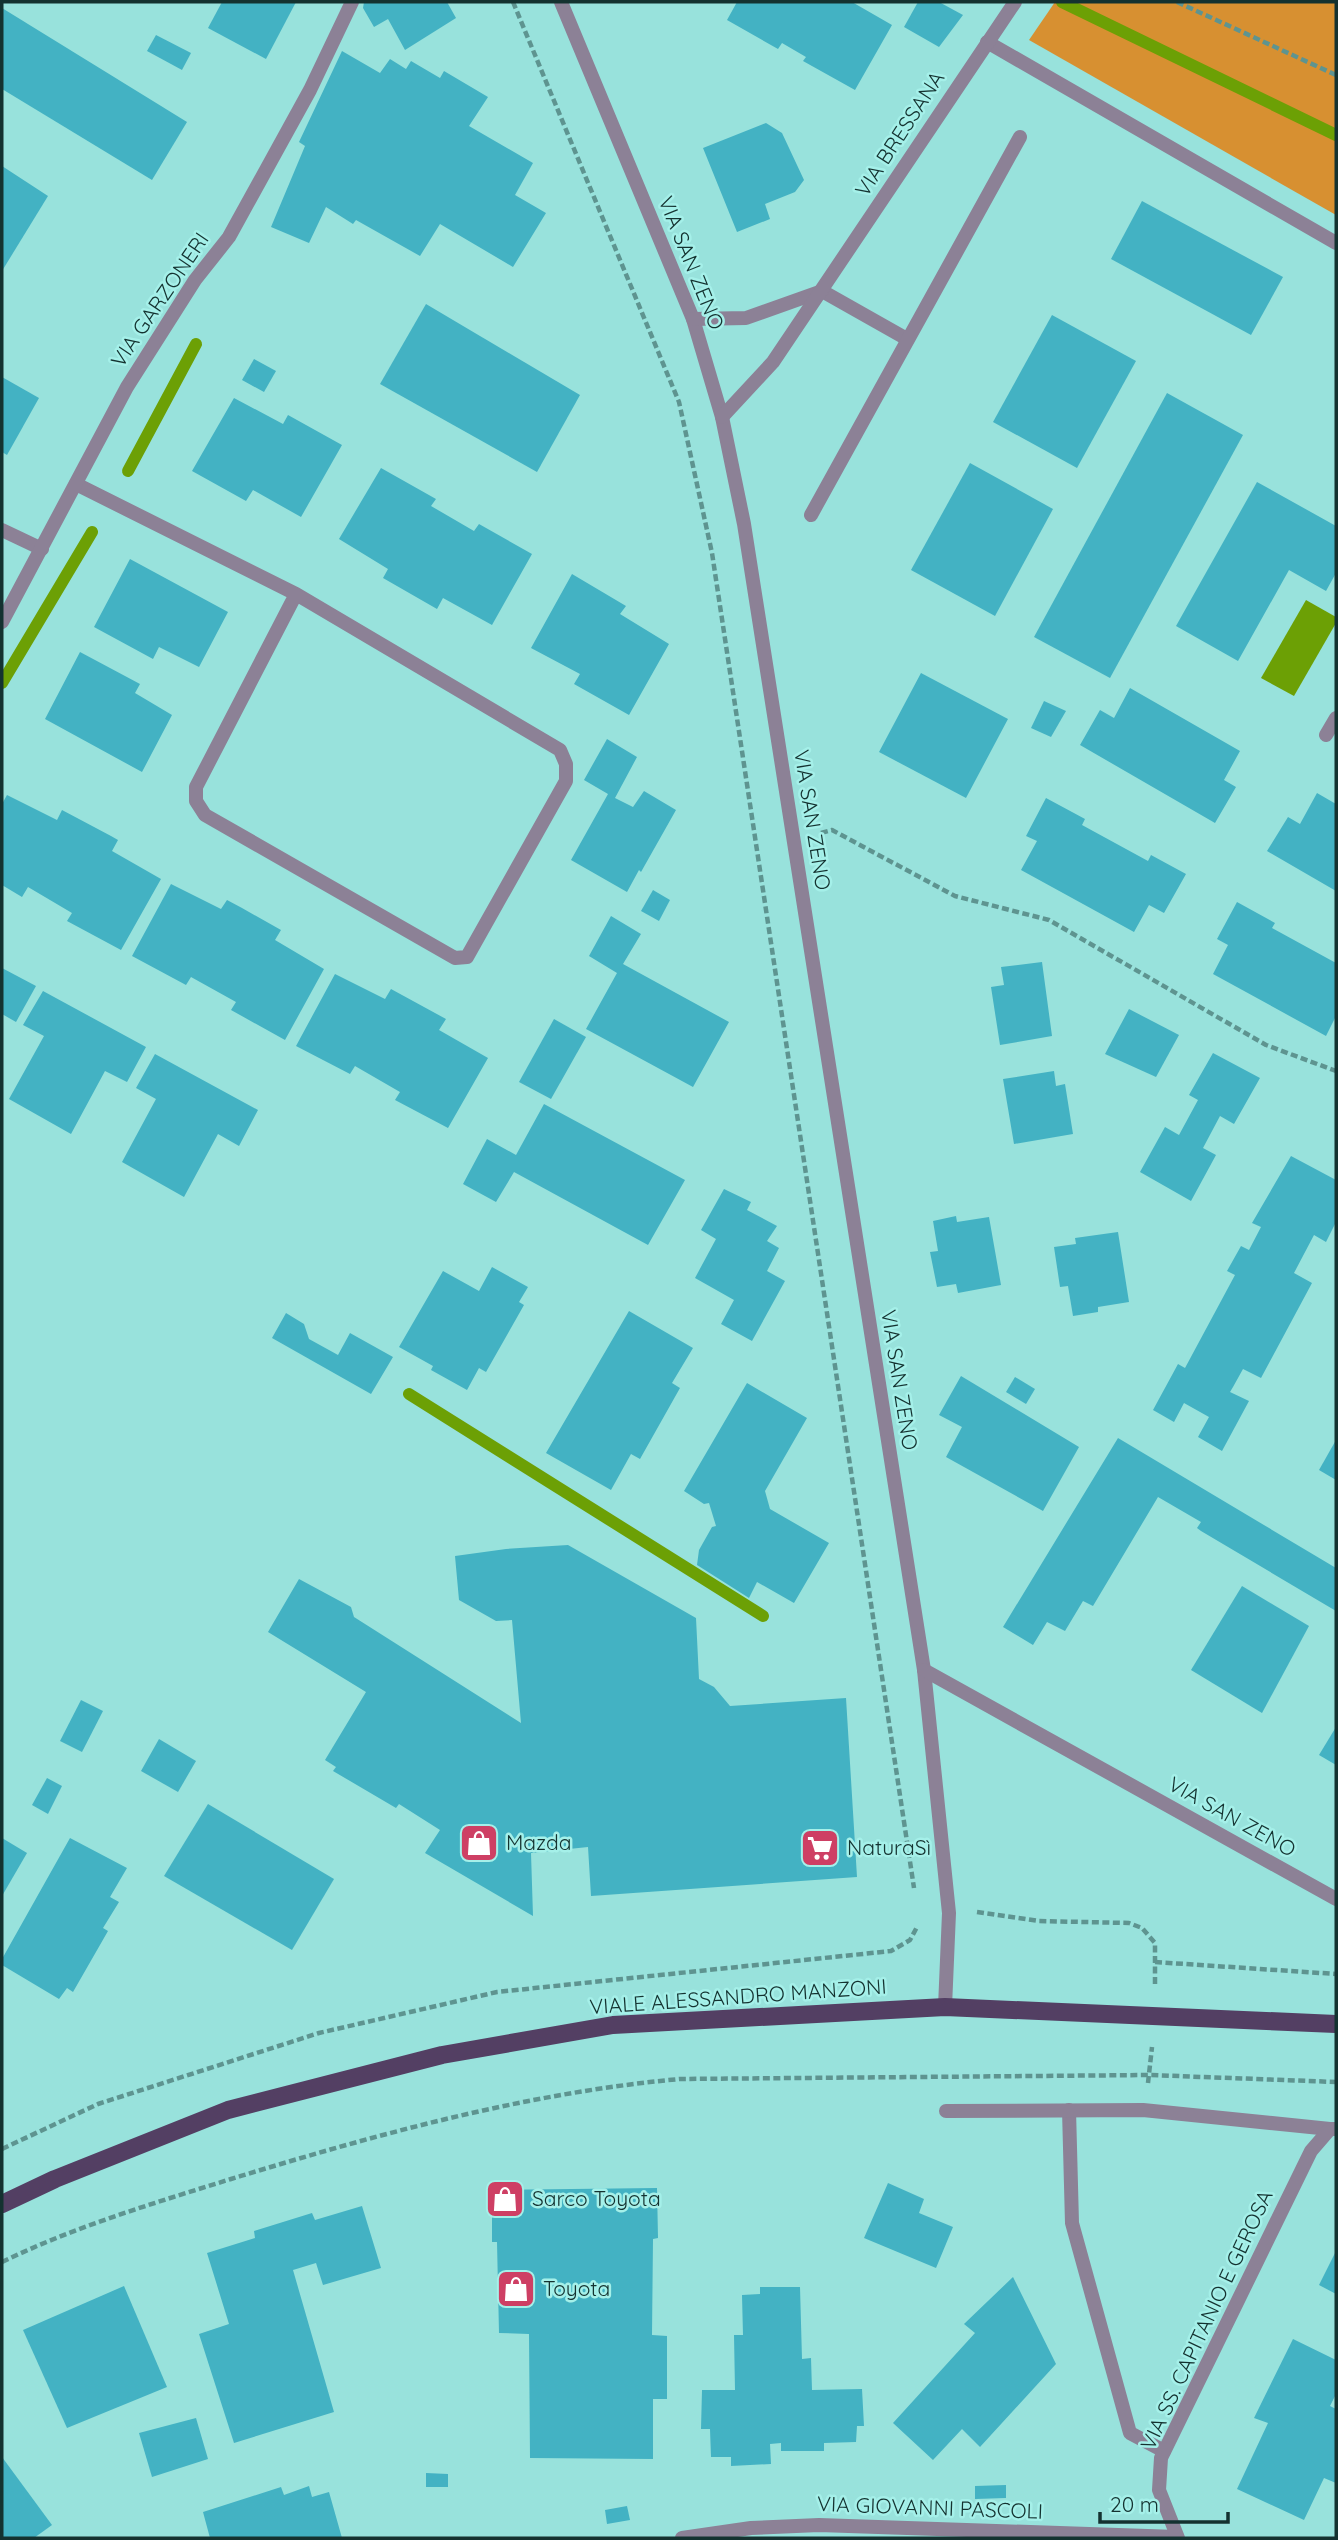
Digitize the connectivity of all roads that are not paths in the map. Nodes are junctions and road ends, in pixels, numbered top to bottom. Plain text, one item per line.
1 (352, 2) edge
2 (561, 2) edge
3 (1015, 2) edge
4 (987, 42) junction
5 (1020, 137) dead end
6 (1336, 243) edge
7 (822, 291) junction
8 (693, 319) junction
9 (908, 339) junction
10 (722, 416) junction
11 (76, 484) junction
12 (811, 515) dead end
13 (2, 530) edge
14 (42, 549) junction
15 (296, 594) junction
16 (2, 622) edge
17 (1336, 718) edge
18 (1326, 736) dead end
19 (924, 1670) junction
20 (1336, 1899) edge
21 (945, 2007) junction
22 (1336, 2024) edge
23 (1069, 2110) junction
24 (946, 2111) dead end
25 (1333, 2129) edge
26 (2, 2203) edge
27 (1164, 2451) junction
28 (682, 2538) edge
29 (1177, 2538) edge

1 - 11 street, VIA GARZONERI
2 - 8 street, VIA SAN ZENO
3 - 4 street, VIA BRESSANA
4 - 6 street
4 - 7 street, VIA BRESSANA
5 - 9 street
7 - 8 street
7 - 9 street
7 - 10 street, VIA BRESSANA
8 - 10 street, VIA SAN ZENO
9 - 12 street
10 - 19 street, VIA SAN ZENO
11 - 14 street, VIA GARZONERI
11 - 15 street
13 - 14 street
14 - 16 street, VIA GARZONERI
15 - 15 street
17 - 18 street
19 - 20 street, VIA SAN ZENO
19 - 21 street, VIA SAN ZENO
21 - 22 main road, VIALE ALESSANDRO MANZONI
21 - 26 main road, VIALE ALESSANDRO MANZONI
23 - 24 street
23 - 25 street
23 - 27 street
25 - 27 street, VIA SS. CAPITANIO E GEROSA
27 - 29 street, VIA SS. CAPITANIO E GEROSA
28 - 29 street, VIA GIOVANNI PASCOLI

